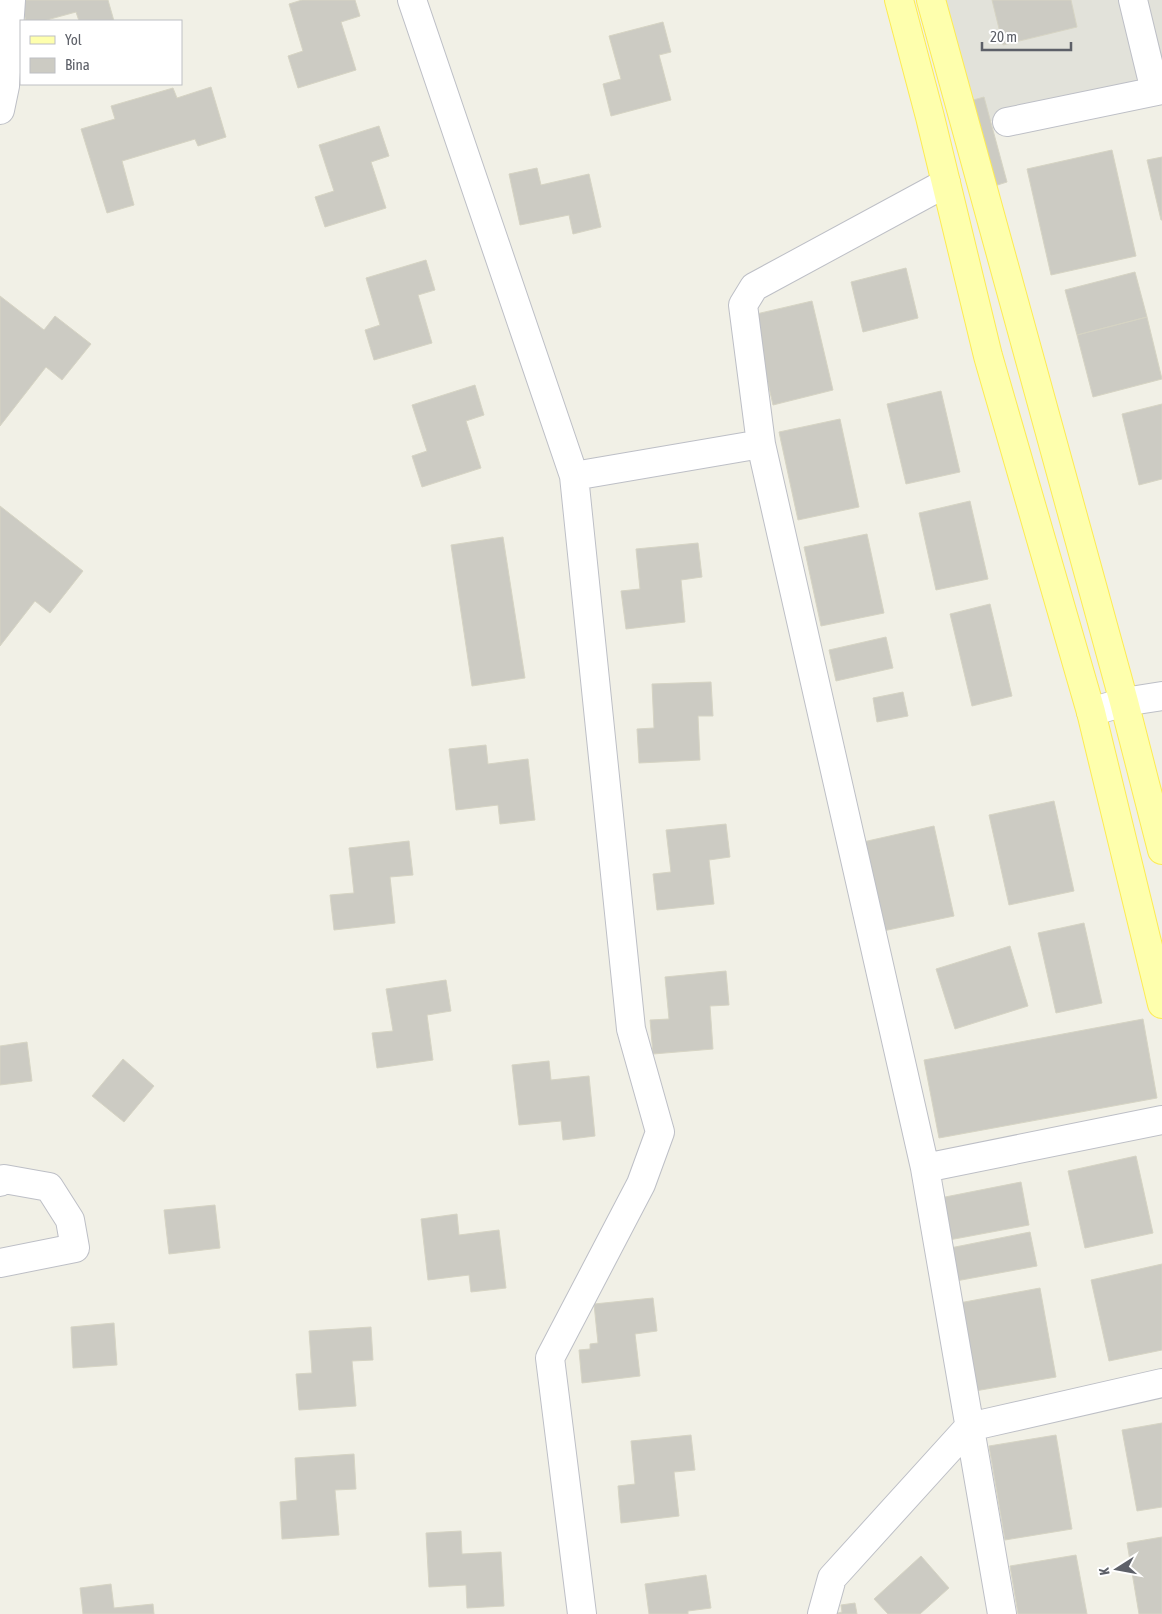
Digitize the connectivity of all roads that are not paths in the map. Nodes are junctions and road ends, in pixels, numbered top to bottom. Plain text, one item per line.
1 (11, 0) edge
2 (412, 0) edge
3 (899, 0) edge
4 (931, 0) edge
5 (1134, 0) edge
6 (1158, 91) edge
7 (0, 110) edge
8 (1007, 122) dead end
9 (946, 183) junction
10 (761, 444) junction
11 (574, 476) junction
12 (1162, 696) edge
13 (1124, 702) junction
14 (1090, 712) junction
15 (1162, 850) edge
16 (1162, 1004) edge
17 (1162, 1120) edge
18 (925, 1168) junction
19 (0, 1182) edge
20 (0, 1263) edge
21 (1162, 1383) edge
22 (969, 1427) junction
23 (582, 1614) edge
24 (822, 1614) edge
25 (1002, 1614) edge

1 - 7 street
2 - 11 street
3 - 9 main road
4 - 13 main road
5 - 6 street
6 - 8 street
9 - 10 street
9 - 14 main road
10 - 11 street
10 - 18 street
11 - 23 street
12 - 13 street
13 - 14 street
13 - 15 main road
14 - 16 main road
17 - 18 street
18 - 22 street
19 - 20 street
21 - 22 street
22 - 24 street
22 - 25 street

